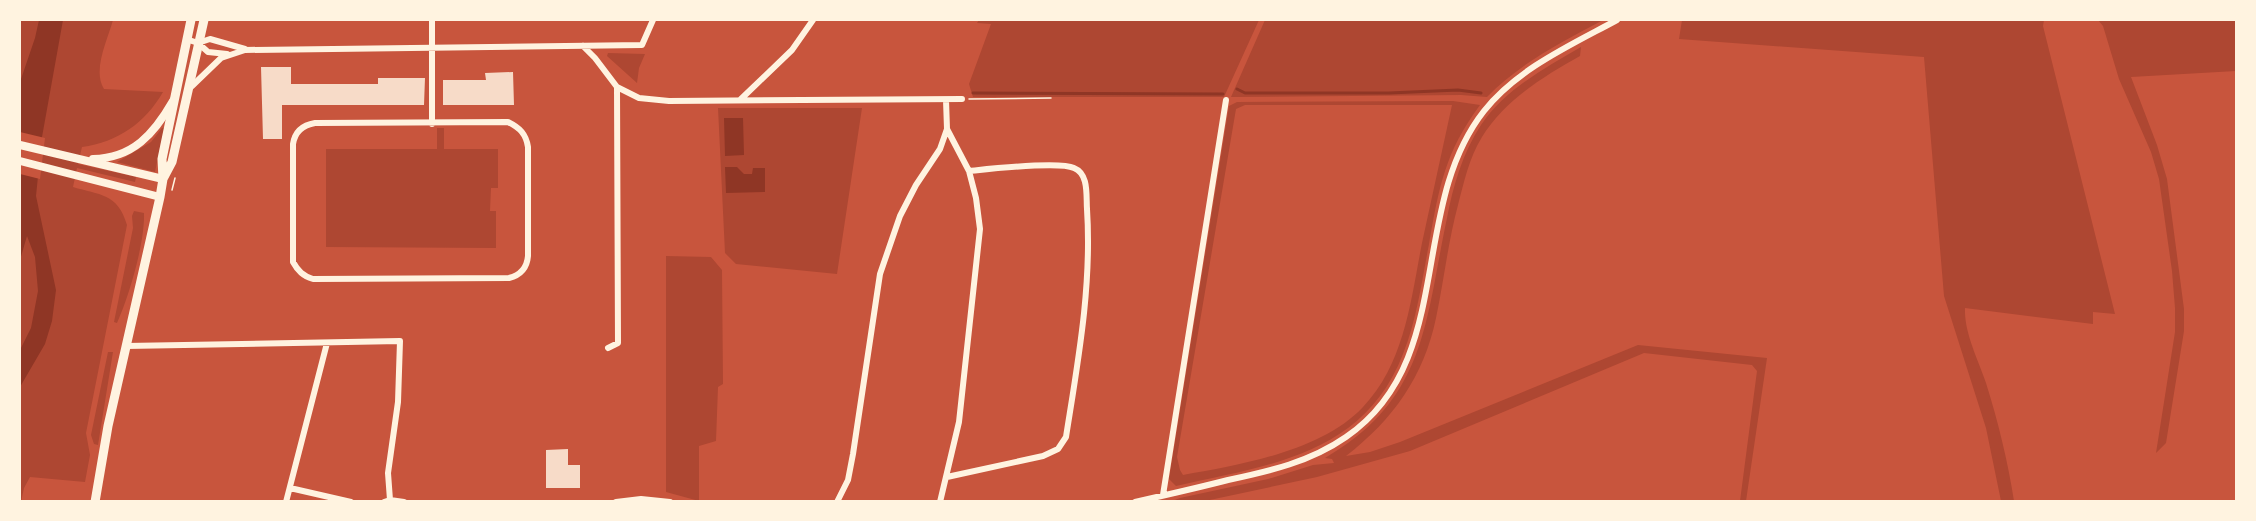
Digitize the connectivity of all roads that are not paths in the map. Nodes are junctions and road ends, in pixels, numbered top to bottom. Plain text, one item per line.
1 (191, 20) edge
2 (204, 20) edge
3 (432, 20) edge
4 (653, 20) edge
5 (813, 20) edge
6 (1617, 20) edge
7 (186, 39) junction
8 (198, 43) junction
9 (583, 46) junction
10 (433, 47) junction
11 (245, 50) junction
12 (231, 54) junction
13 (617, 87) junction
14 (187, 94) junction
15 (962, 99) road end
16 (740, 100) junction
17 (946, 100) junction
18 (1226, 100) dead end
19 (173, 101) junction
20 (432, 124) junction
21 (947, 129) junction
22 (20, 145) edge
23 (79, 160) junction
24 (20, 161) edge
25 (969, 171) junction
26 (163, 179) junction
27 (165, 197) junction
28 (327, 343) junction
29 (126, 345) junction
30 (608, 348) dead end
31 (947, 477) junction
32 (290, 488) junction
33 (1163, 495) junction
34 (95, 501) edge
35 (286, 501) edge
36 (351, 501) edge
37 (387, 501) edge
38 (404, 501) edge
39 (616, 501) edge
40 (670, 501) edge
41 (837, 501) edge
42 (940, 501) edge
43 (1136, 501) edge

1 - 7 main road
2 - 8 main road
3 - 10 street
4 - 9 street
5 - 16 street
6 - 33 street
7 - 8 street
7 - 19 main road
8 - 11 street
8 - 12 street
8 - 14 main road
9 - 10 street
9 - 13 street
10 - 11 street
10 - 20 street
11 - 12 street
12 - 14 street
13 - 16 street
13 - 30 street
14 - 26 main road
15 - 17 street
16 - 17 street
17 - 21 street
18 - 33 street
19 - 23 street
19 - 26 main road
20 - 20 street
21 - 25 street
21 - 41 street
22 - 23 street
23 - 26 street
24 - 27 street
25 - 31 street
25 - 31 street
26 - 27 main road
27 - 29 main road
28 - 29 street
28 - 32 street
28 - 37 street
29 - 34 main road
31 - 42 street
32 - 35 street
32 - 36 street
33 - 43 street
37 - 38 street
39 - 40 street

